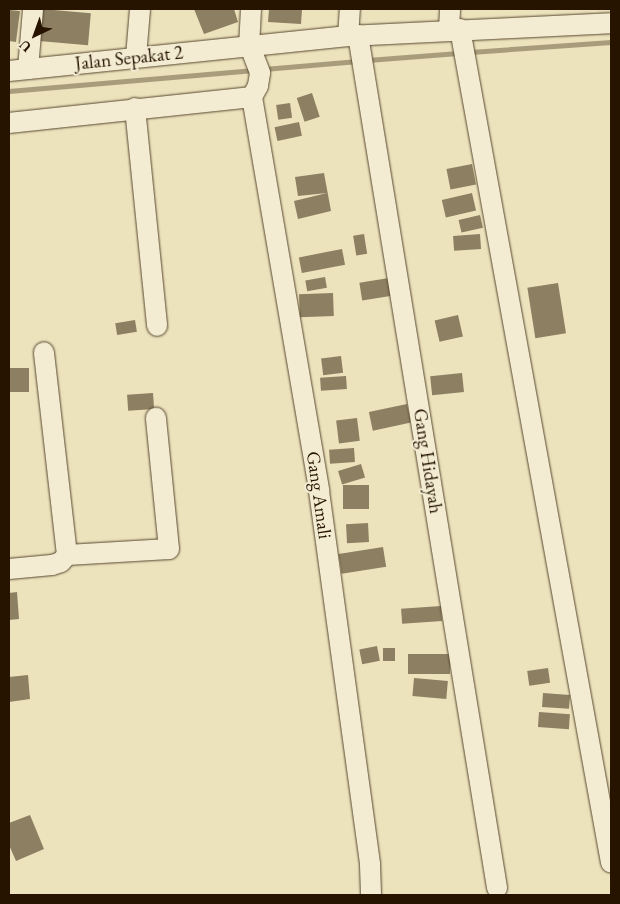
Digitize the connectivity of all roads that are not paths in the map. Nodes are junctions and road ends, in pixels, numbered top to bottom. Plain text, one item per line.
1 (33, 9) edge
2 (140, 9) edge
3 (251, 9) edge
4 (350, 9) edge
5 (450, 9) edge
6 (555, 17) edge
7 (611, 23) edge
8 (454, 29) junction
9 (353, 36) junction
10 (249, 44) junction
11 (136, 57) junction
12 (18, 70) edge
13 (252, 96) junction
14 (135, 108) junction
15 (9, 123) edge
16 (157, 326) dead end
17 (44, 352) dead end
18 (156, 418) dead end
19 (67, 556) junction
20 (9, 569) edge
21 (611, 862) edge
22 (497, 888) dead end
23 (372, 895) edge

1 - 12 street
2 - 11 street
3 - 10 street
4 - 9 street, Gang Hidayah
5 - 8 street
6 - 7 street, Jalan Sepakat 2
6 - 8 street, Jalan Sepakat 2
8 - 9 street, Jalan Sepakat 2
8 - 21 street
9 - 10 street, Jalan Sepakat 2
9 - 22 street, Gang Hidayah
10 - 11 street, Jalan Sepakat 2
10 - 13 street
11 - 12 street, Jalan Sepakat 2
13 - 14 street
13 - 23 street, Gang Amali
14 - 15 street
14 - 16 street
17 - 19 street
18 - 19 street
19 - 20 street

